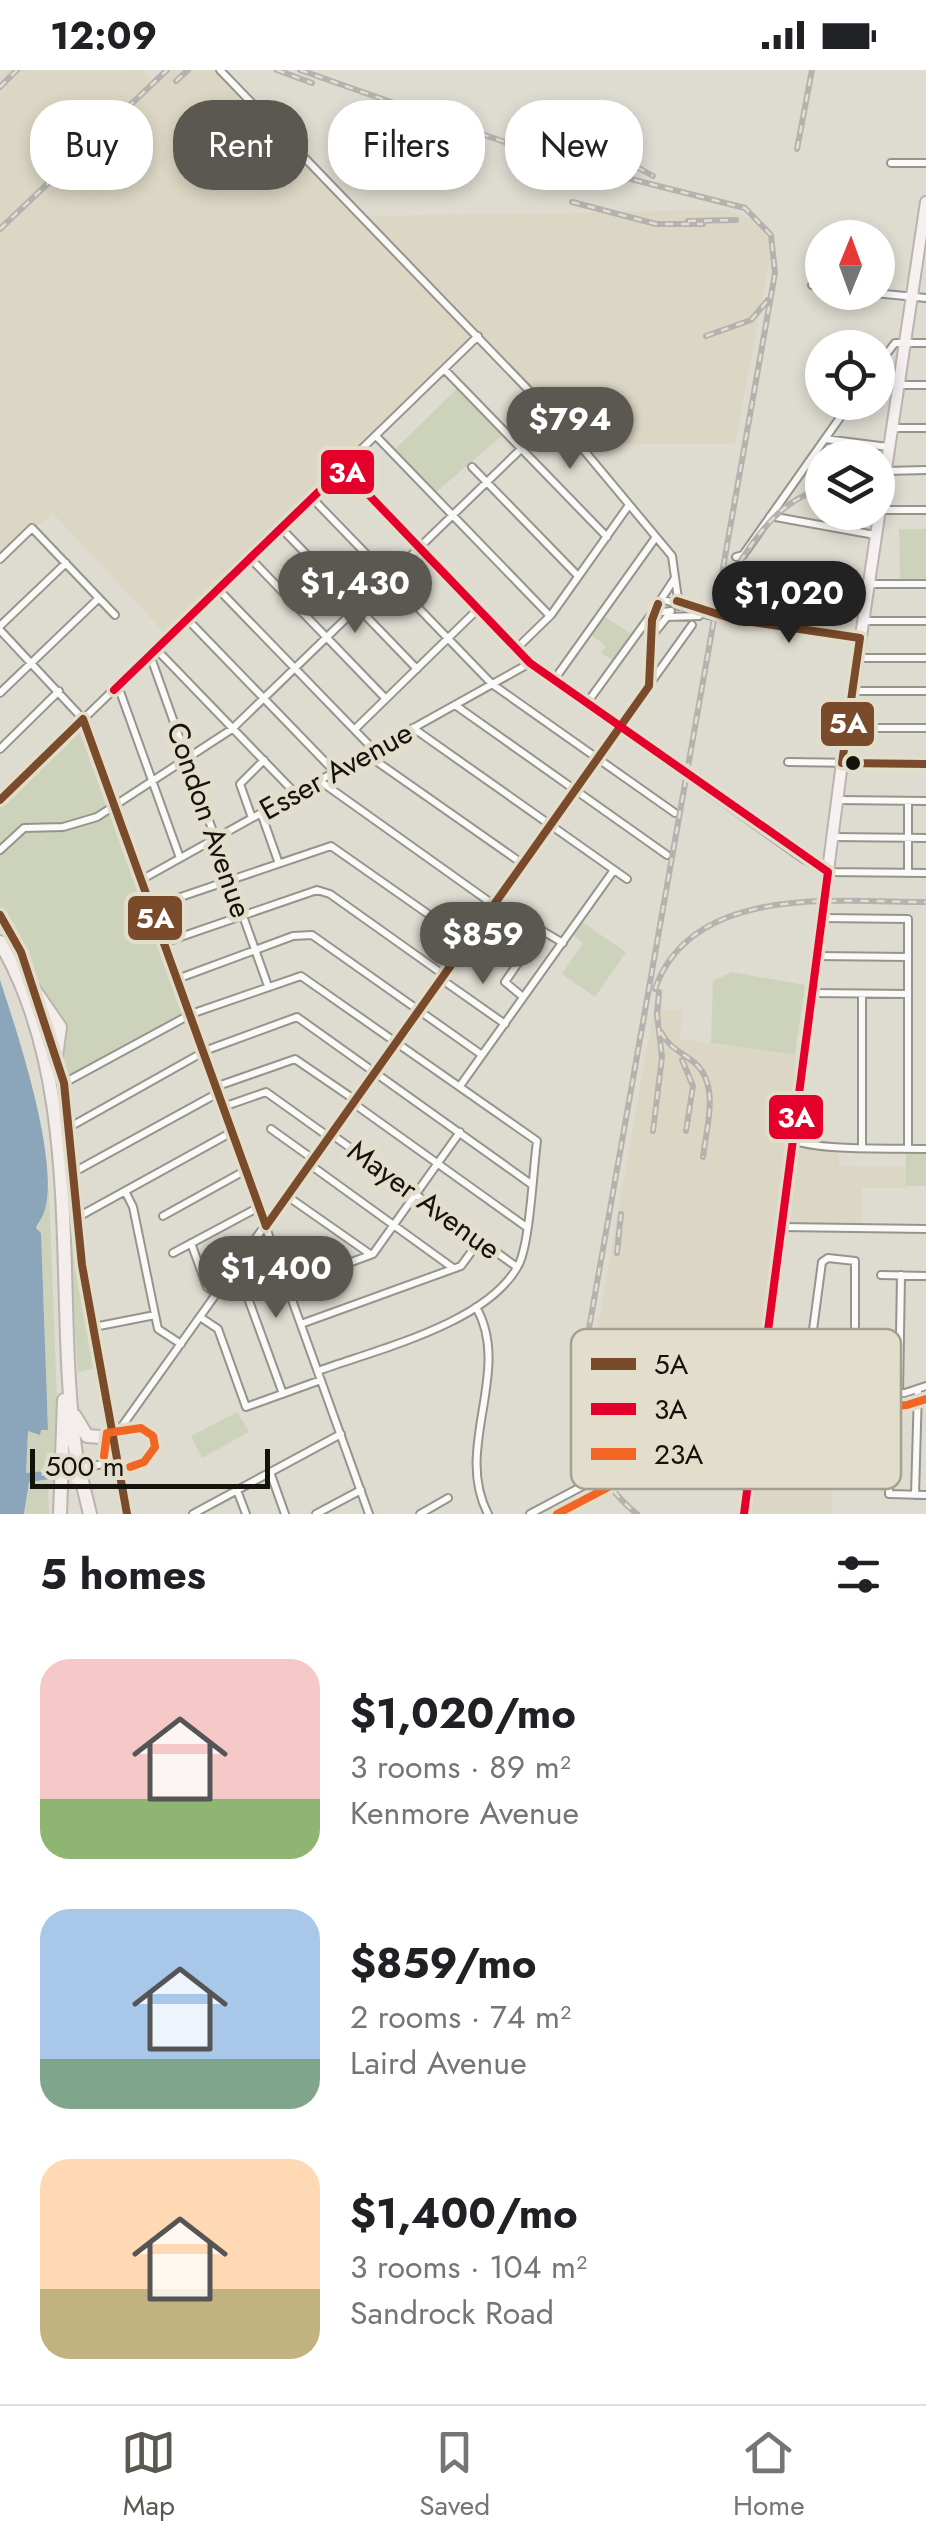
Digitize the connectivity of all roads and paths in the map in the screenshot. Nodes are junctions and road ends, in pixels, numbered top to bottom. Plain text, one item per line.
1 (220, 70) edge
2 (891, 163) dead end
3 (926, 163) edge
4 (926, 206) edge
5 (922, 252) edge
6 (895, 296) edge
7 (912, 298) junction
8 (926, 298) edge
9 (478, 336) junction
10 (905, 343) junction
11 (926, 343) edge
12 (895, 345) edge
13 (445, 370) junction
14 (898, 385) junction
15 (926, 385) edge
16 (555, 416) junction
17 (838, 420) edge
18 (892, 428) junction
19 (926, 428) edge
20 (376, 436) junction
21 (825, 439) junction
22 (833, 440) edge
23 (890, 440) edge
24 (522, 449) junction
25 (472, 466) dead end
26 (343, 468) junction
27 (895, 470) edge
28 (926, 470) edge
29 (487, 482) junction
30 (312, 498) junction
31 (629, 505) junction
32 (895, 510) edge
33 (926, 510) edge
34 (453, 515) junction
35 (770, 516) junction
36 (281, 528) junction
37 (877, 530) edge
38 (876, 536) junction
39 (607, 537) junction
40 (656, 537) junction
41 (419, 548) junction
42 (736, 556) dead end
43 (250, 558) junction
44 (0, 559) edge
45 (66, 563) junction
46 (578, 576) junction
47 (675, 576) junction
48 (388, 577) junction
49 (868, 584) junction
50 (926, 584) edge
51 (218, 589) junction
52 (99, 598) junction
53 (357, 608) junction
54 (670, 608) junction
55 (478, 609) junction
56 (116, 616) dead end
57 (550, 616) junction
58 (187, 619) junction
59 (862, 621) junction
60 (926, 621) edge
61 (692, 625) dead end
62 (0, 628) edge
63 (326, 638) junction
64 (448, 638) junction
65 (860, 638) junction
66 (516, 649) junction
67 (650, 649) junction
68 (153, 652) junction
69 (857, 658) junction
70 (926, 658) edge
71 (32, 663) junction
72 (530, 663) junction
73 (295, 668) junction
74 (416, 669) junction
75 (554, 680) junction
76 (492, 684) junction
77 (118, 686) junction
78 (648, 686) junction
79 (59, 691) junction
80 (852, 691) junction
81 (926, 691) edge
82 (0, 693) edge
83 (264, 698) junction
84 (386, 699) junction
85 (586, 703) junction
86 (455, 705) junction
87 (84, 719) junction
88 (620, 727) junction
89 (233, 728) junction
90 (413, 728) junction
91 (847, 728) junction
92 (926, 728) edge
93 (354, 729) junction
94 (0, 748) edge
95 (374, 750) junction
96 (366, 754) junction
97 (598, 758) junction
98 (188, 759) junction
99 (264, 760) junction
100 (788, 762) dead end
101 (842, 763) junction
102 (926, 764) edge
103 (335, 772) junction
104 (320, 780) junction
105 (153, 782) junction
106 (576, 790) junction
107 (296, 794) junction
108 (0, 800) edge
109 (837, 800) junction
110 (908, 801) junction
111 (926, 801) edge
112 (115, 808) junction
113 (261, 813) junction
114 (675, 813) dead end
115 (252, 818) junction
116 (550, 826) junction
117 (832, 837) junction
118 (216, 838) junction
119 (908, 838) junction
120 (926, 838) edge
121 (0, 850) edge
122 (668, 855) dead end
123 (180, 858) junction
124 (278, 861) junction
125 (522, 864) junction
126 (614, 870) junction
127 (828, 872) junction
128 (908, 872) junction
129 (926, 873) edge
130 (230, 878) junction
131 (627, 879) dead end
132 (141, 880) junction
133 (494, 904) junction
134 (151, 908) junction
135 (242, 915) junction
136 (0, 916) edge
137 (822, 918) junction
138 (0, 942) edge
139 (164, 942) junction
140 (468, 942) junction
141 (562, 943) junction
142 (255, 950) junction
143 (0, 956) edge
144 (817, 956) junction
145 (908, 957) junction
146 (442, 977) junction
147 (177, 978) junction
148 (268, 986) junction
149 (33, 988) junction
150 (812, 993) junction
151 (862, 994) junction
152 (908, 994) junction
153 (524, 997) junction
154 (419, 1010) junction
155 (190, 1014) junction
156 (504, 1024) junction
157 (397, 1041) junction
158 (204, 1053) junction
159 (482, 1056) junction
160 (376, 1071) junction
161 (64, 1082) junction
162 (460, 1086) junction
163 (217, 1090) junction
164 (50, 1096) junction
165 (354, 1102) junction
166 (223, 1107) junction
167 (68, 1128) junction
168 (271, 1129) dead end
169 (232, 1132) junction
170 (460, 1132) junction
171 (330, 1135) junction
172 (792, 1140) junction
173 (862, 1146) junction
174 (908, 1147) junction
175 (926, 1149) edge
176 (311, 1162) junction
177 (438, 1163) junction
178 (246, 1170) junction
179 (73, 1173) junction
180 (531, 1184) junction
181 (125, 1191) junction
182 (416, 1194) junction
183 (287, 1196) junction
184 (259, 1207) junction
185 (163, 1216) dead end
186 (78, 1217) junction
187 (394, 1225) junction
188 (266, 1226) junction
189 (526, 1226) junction
190 (781, 1228) junction
191 (926, 1229) edge
192 (480, 1240) junction
193 (191, 1243) junction
194 (173, 1253) dead end
195 (370, 1255) junction
196 (517, 1267) junction
197 (454, 1269) junction
198 (880, 1275) dead end
199 (901, 1275) junction
200 (926, 1276) edge
201 (228, 1278) junction
202 (287, 1286) junction
203 (217, 1294) junction
204 (476, 1307) junction
205 (155, 1314) junction
206 (200, 1317) junction
207 (301, 1324) junction
208 (94, 1326) junction
209 (767, 1329) edge
210 (813, 1329) edge
211 (855, 1329) edge
212 (898, 1329) edge
213 (181, 1344) junction
214 (67, 1346) junction
215 (318, 1371) junction
216 (321, 1380) junction
217 (922, 1388) edge
218 (283, 1394) junction
219 (341, 1434) junction
220 (114, 1438) junction
221 (116, 1462) junction
222 (73, 1468) junction
223 (270, 1472) junction
224 (579, 1489) edge
225 (747, 1489) edge
226 (889, 1489) edge
227 (237, 1490) junction
228 (360, 1490) junction
229 (914, 1495) junction
230 (926, 1496) edge
231 (448, 1498) dead end
232 (205, 1511) edge
233 (326, 1512) edge
234 (60, 1514) edge
235 (88, 1514) edge
236 (127, 1514) edge
237 (193, 1514) edge
238 (246, 1514) edge
239 (285, 1514) edge
240 (316, 1514) edge
241 (369, 1514) edge
242 (420, 1514) edge
243 (488, 1514) edge
244 (530, 1514) edge
245 (744, 1514) edge

1 - 9 street
2 - 3 street
4 - 5 main road
5 - 7 main road
6 - 7 street
7 - 8 street
7 - 10 main road
9 - 13 street
9 - 16 street
10 - 11 street
10 - 12 street
10 - 14 main road
13 - 20 street
13 - 24 street
14 - 15 street
14 - 18 main road
16 - 24 street
16 - 31 street
17 - 21 street
18 - 19 street
18 - 23 main road
20 - 26 street
20 - 34 street
21 - 22 street
21 - 35 street
24 - 29 street
24 - 39 street
25 - 29 street
26 - 30 street
26 - 41 street
27 - 28 street
29 - 34 street
29 - 46 street
30 - 36 street
30 - 48 street
31 - 39 street
31 - 40 street
32 - 33 street
34 - 41 street
34 - 57 street
35 - 38 street
35 - 42 street
36 - 43 street
36 - 53 street
37 - 38 main road
38 - 49 main road
39 - 46 street
40 - 47 street
40 - 75 street
41 - 48 street
41 - 55 street
43 - 51 street
43 - 63 street
44 - 45 street
45 - 52 street
45 - 62 street
46 - 57 street
47 - 54 street
47 - 54 street
48 - 53 street
48 - 64 street
49 - 50 street
49 - 59 main road
51 - 58 street
51 - 73 street
52 - 56 street
52 - 71 street
53 - 63 street
53 - 74 street
54 - 65 street
54 - 67 street
54 - 67 street
54 - 85 street
55 - 64 street
55 - 66 street
57 - 66 street
58 - 68 street
58 - 83 street
59 - 60 street
59 - 65 main road
61 - 78 street
62 - 71 street
63 - 73 street
63 - 84 street
64 - 74 street
64 - 76 street
65 - 69 main road
66 - 72 street
67 - 78 street
68 - 77 street
68 - 89 street
68 - 98 street, Condon Avenue
69 - 70 street
69 - 80 main road
71 - 79 street
71 - 82 street
72 - 75 street
72 - 76 street, Esser Avenue
73 - 83 street
73 - 93 street
74 - 84 street
75 - 85 street
76 - 86 street, Esser Avenue
76 - 97 street
77 - 87 street
77 - 105 street
78 - 88 street
79 - 87 street
79 - 94 street
80 - 81 street
80 - 91 main road
83 - 89 street
83 - 103 street
84 - 93 street
85 - 88 street
86 - 90 street, Esser Avenue
86 - 106 street
87 - 108 street
87 - 112 street
88 - 97 street
88 - 127 street
89 - 98 street
89 - 99 street
90 - 95 street, Esser Avenue
90 - 116 street
91 - 92 street
91 - 101 main road
93 - 95 street
95 - 96 street, Esser Avenue
96 - 103 street, Esser Avenue
96 - 125 street
97 - 106 street
97 - 114 street
98 - 105 street
98 - 118 street, Condon Avenue
99 - 107 street
99 - 115 street
100 - 101 street
101 - 102 street
101 - 109 main road
103 - 104 street, Esser Avenue
104 - 107 street, Esser Avenue
104 - 133 street
105 - 112 street
105 - 123 street
106 - 116 street
106 - 122 street
107 - 113 street, Esser Avenue
109 - 110 street
109 - 117 main road
110 - 111 street
110 - 119 street
112 - 121 street
112 - 132 street
113 - 115 street, Esser Avenue
113 - 124 street
115 - 118 street, Esser Avenue
116 - 125 street
116 - 126 street
117 - 119 street
117 - 127 main road
118 - 123 street, Esser Avenue
118 - 130 street, Condon Avenue
119 - 120 street
119 - 128 street
123 - 132 street, Esser Avenue
124 - 130 street
124 - 140 street
125 - 133 street
126 - 131 street
126 - 141 street
127 - 128 street
127 - 137 main road
128 - 129 street
130 - 134 street
130 - 135 street, Condon Avenue
132 - 134 street
133 - 140 street
134 - 139 street
135 - 139 street
135 - 142 street, Condon Avenue
135 - 146 street
136 - 149 main road
137 - 144 main road
137 - 145 street
138 - 164 highway
139 - 147 street
140 - 146 street
141 - 153 street
141 - 153 street
142 - 147 street
142 - 148 street, Condon Avenue
142 - 154 street
143 - 222 highway
144 - 145 street
144 - 150 main road
145 - 152 street
146 - 154 street
146 - 156 street
147 - 155 street
148 - 155 street
148 - 157 street
149 - 161 main road
149 - 164 highway
150 - 151 street
150 - 172 main road
151 - 152 street
151 - 173 street
152 - 174 street
153 - 156 street
154 - 157 street
154 - 159 street
155 - 158 street
155 - 161 street
156 - 159 street
157 - 160 street
157 - 162 street
158 - 160 street
158 - 163 street
158 - 167 street
159 - 162 street
160 - 165 street
160 - 170 street
161 - 167 main road
162 - 180 street
163 - 165 street
163 - 166 street
163 - 179 street
164 - 214 highway
165 - 171 street
165 - 177 street
166 - 169 street
166 - 171 street, Mayer Avenue
167 - 179 main road
168 - 176 street
169 - 178 street
169 - 181 street
170 - 177 street
170 - 180 street
171 - 176 street
171 - 182 street, Mayer Avenue
172 - 173 street
172 - 190 main road
173 - 174 street
174 - 175 street
176 - 183 street
176 - 187 street
177 - 182 street
177 - 189 street
178 - 184 street
178 - 185 street
179 - 186 main road
180 - 189 street
181 - 186 street
181 - 205 street
182 - 187 street
182 - 192 street, Mayer Avenue
183 - 188 street
183 - 195 street
184 - 188 street
184 - 193 street
186 - 208 main road
187 - 195 street
187 - 197 street
188 - 201 street
188 - 202 street
189 - 196 street
190 - 191 street
190 - 209 main road
192 - 196 street, Mayer Avenue
192 - 197 street
193 - 194 street
193 - 203 street
195 - 202 street
196 - 204 street
197 - 207 street
198 - 199 street
199 - 200 street
199 - 212 street
201 - 203 street
201 - 218 street
202 - 207 street
203 - 206 street
204 - 215 street
204 - 243 street
205 - 208 street
205 - 213 street
206 - 213 street
206 - 218 street
207 - 215 street
208 - 220 main road
210 - 211 street
213 - 220 street
214 - 220 highway
214 - 222 highway
215 - 216 street
216 - 218 street
216 - 219 street
217 - 229 street
219 - 223 street
219 - 228 street
220 - 221 main road
221 - 222 street
221 - 236 main road
222 - 234 highway
222 - 235 highway
223 - 227 street
223 - 239 street
224 - 244 street
225 - 245 main road
226 - 229 street
227 - 232 street
227 - 238 street
228 - 233 street
228 - 241 street
229 - 230 street
231 - 242 street
232 - 237 street
233 - 240 street

